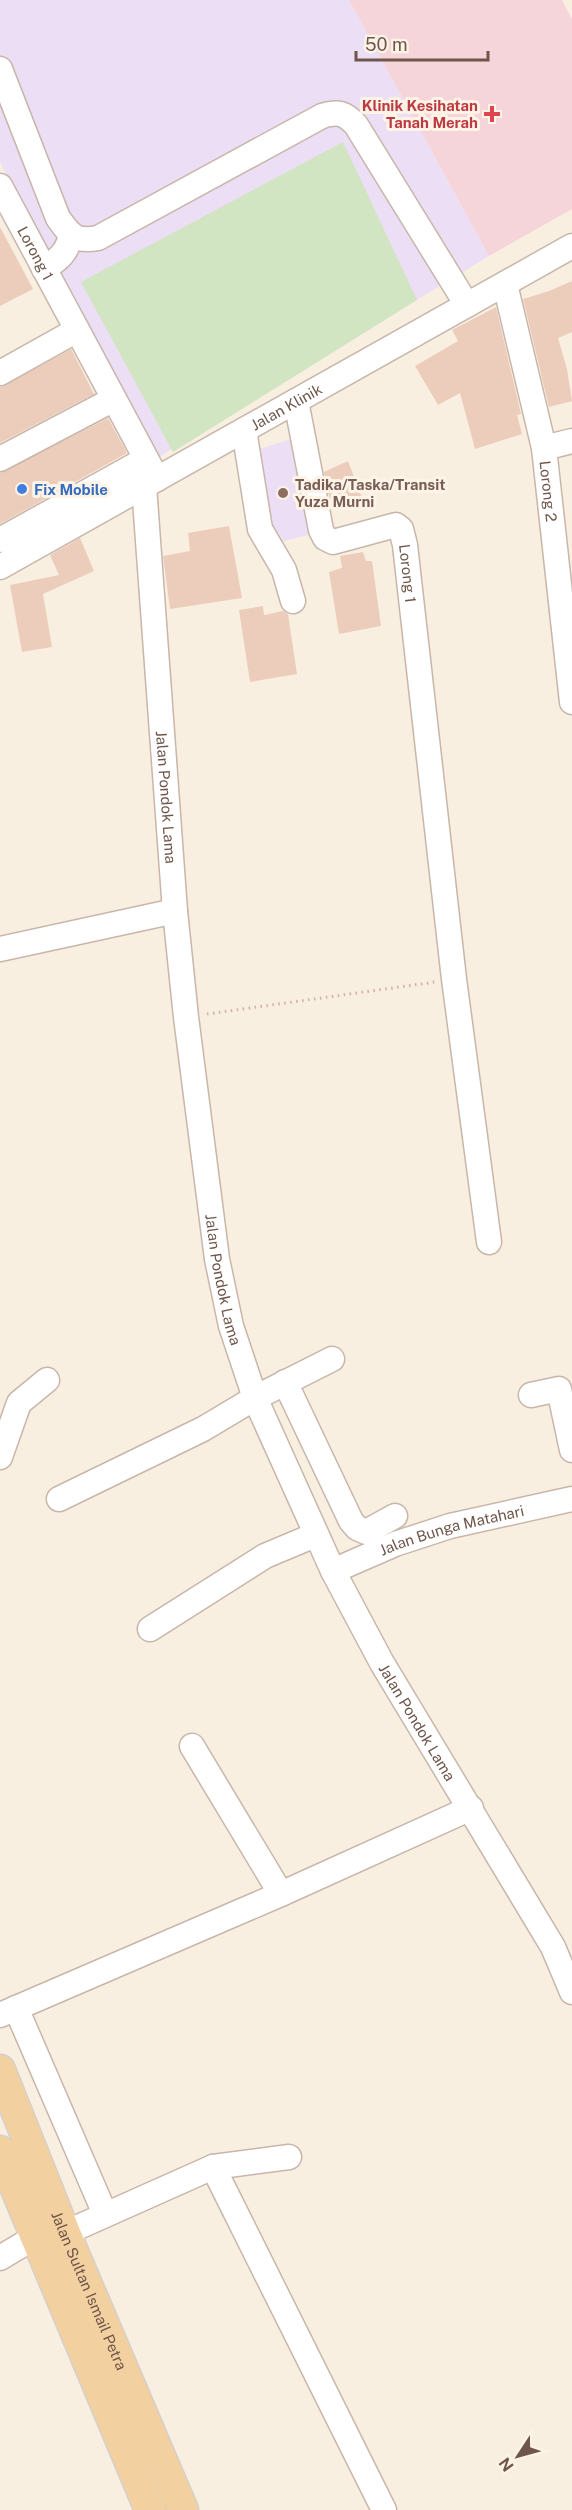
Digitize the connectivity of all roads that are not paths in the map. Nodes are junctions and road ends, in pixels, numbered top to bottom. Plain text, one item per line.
1 (0, 69) edge
2 (0, 186) edge
3 (71, 236) junction
4 (572, 246) edge
5 (44, 269) junction
6 (505, 284) junction
7 (467, 305) junction
8 (77, 330) junction
9 (0, 373) edge
10 (114, 399) junction
11 (296, 401) junction
12 (244, 430) junction
13 (572, 441) edge
14 (544, 448) junction
15 (0, 459) edge
16 (149, 474) junction
17 (0, 540) edge
18 (0, 567) edge
19 (293, 601) dead end
20 (572, 702) edge
21 (175, 911) junction
22 (0, 949) edge
23 (489, 1242) dead end
24 (332, 1359) dead end
25 (47, 1380) dead end
26 (285, 1382) junction
27 (531, 1395) dead end
28 (255, 1398) junction
29 (572, 1450) edge
30 (0, 1457) edge
31 (321, 1457) junction
32 (289, 1473) junction
33 (59, 1499) dead end
34 (572, 1499) edge
35 (395, 1516) dead end
36 (315, 1535) junction
37 (333, 1571) junction
38 (150, 1629) dead end
39 (192, 1746) dead end
40 (471, 1808) junction
41 (281, 1894) junction
42 (562, 1945) edge
43 (572, 1992) edge
44 (8, 2012) edge
45 (0, 2070) edge
46 (0, 2151) edge
47 (289, 2157) dead end
48 (213, 2167) junction
49 (105, 2214) junction
50 (65, 2233) junction
51 (35, 2237) junction
52 (0, 2258) edge
53 (150, 2510) edge
54 (183, 2510) edge
55 (384, 2510) edge

1 - 3 street
2 - 5 street, Lorong 1
3 - 5 street
3 - 7 street
4 - 6 street, Jalan Klinik
5 - 8 street, Lorong 1
6 - 7 street, Jalan Klinik
6 - 14 street, Lorong 2
7 - 11 street, Jalan Klinik
8 - 9 street
8 - 10 street, Lorong 1
10 - 15 street
10 - 16 street, Lorong 1
11 - 12 street, Jalan Klinik
11 - 23 street, Lorong 1
12 - 16 street, Jalan Klinik
12 - 19 street
13 - 14 street
14 - 20 street, Lorong 2
16 - 17 street
16 - 18 street, Jalan Klinik
16 - 21 street, Jalan Pondok Lama
21 - 22 street
21 - 28 street, Jalan Pondok Lama
24 - 26 street
25 - 30 street
26 - 28 street
26 - 31 street
27 - 29 street
28 - 32 street, Jalan Pondok Lama
28 - 33 street
31 - 32 street
31 - 35 street
32 - 36 street, Jalan Pondok Lama
34 - 37 street, Jalan Bunga Matahari
36 - 37 street, Jalan Pondok Lama
36 - 38 street
37 - 40 street, Jalan Pondok Lama
39 - 41 street
40 - 41 street
40 - 42 street, Jalan Pondok Lama
41 - 44 street
42 - 43 street, Jalan Pondok Lama
44 - 49 street
45 - 50 main road, Jalan Sultan Ismail Petra
46 - 51 main road, Jalan Sultan Ismail Petra
47 - 48 street
48 - 49 street
48 - 55 street
49 - 50 street
50 - 54 main road, Jalan Sultan Ismail Petra
51 - 52 street
51 - 53 main road, Jalan Sultan Ismail Petra

